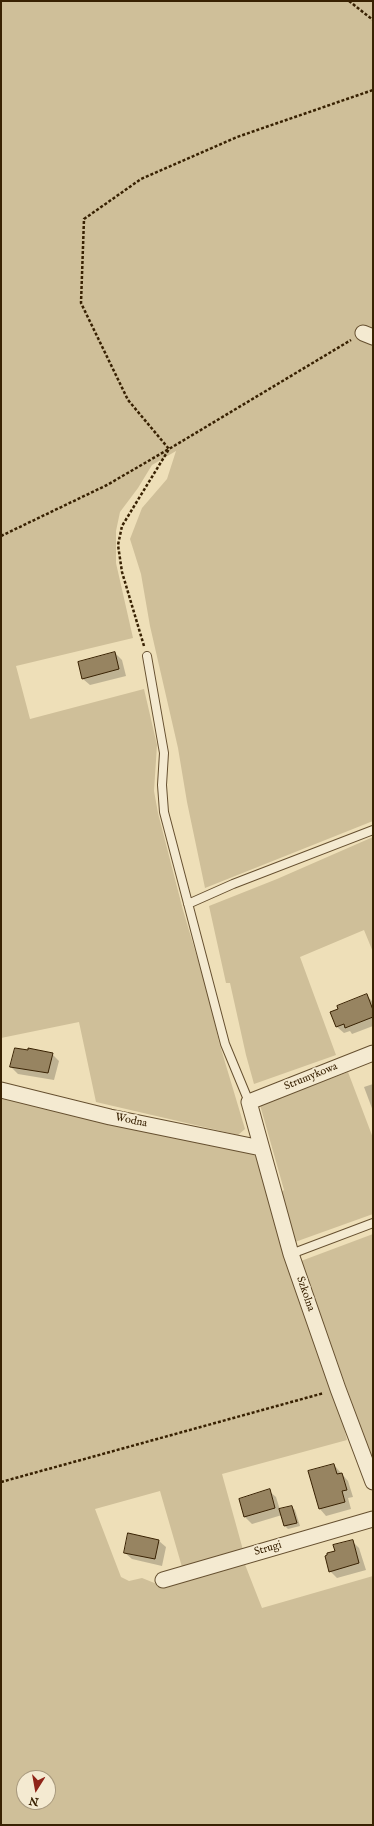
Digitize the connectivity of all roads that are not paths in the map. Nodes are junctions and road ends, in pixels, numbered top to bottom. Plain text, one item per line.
1 (147, 656) road end
2 (373, 830) edge
3 (188, 904) junction
4 (373, 1053) edge
5 (1, 1090) edge
6 (249, 1102) junction
7 (261, 1148) junction
8 (373, 1224) edge
9 (291, 1254) junction
10 (373, 1482) edge
11 (373, 1519) edge
12 (163, 1580) dead end

1 - 3 lane
2 - 3 lane
3 - 6 lane
4 - 6 street, Strumykowa
5 - 7 street, Wodna
6 - 7 street, Szkolna
7 - 9 street, Szkolna
8 - 9 lane
9 - 10 street, Szkolna
11 - 12 street, Strugi

